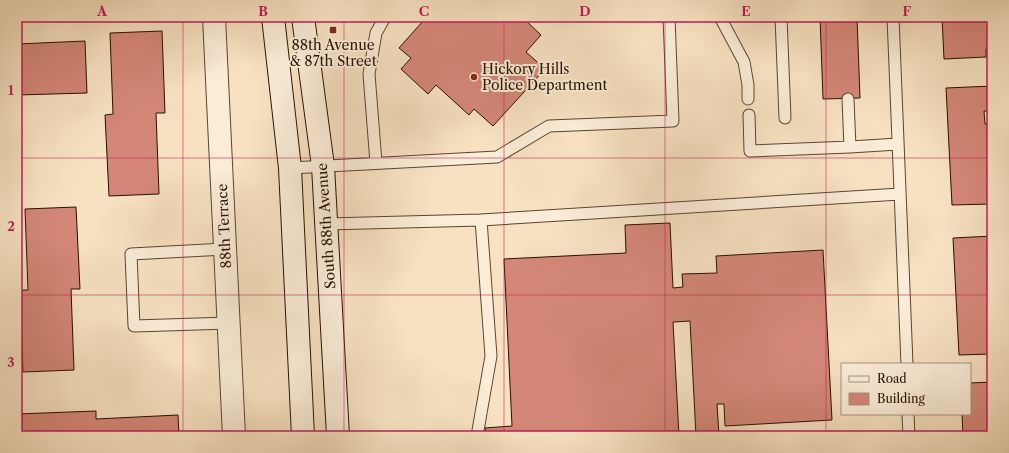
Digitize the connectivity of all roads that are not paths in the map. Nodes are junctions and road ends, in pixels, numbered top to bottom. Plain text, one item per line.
1 (214, 17) edge
2 (273, 17) edge
3 (303, 17) edge
4 (385, 17) edge
5 (669, 17) edge
6 (720, 17) edge
7 (781, 17) edge
8 (893, 17) edge
9 (748, 99) dead end
10 (848, 99) dead end
11 (749, 115) dead end
12 (785, 118) dead end
13 (898, 144) junction
14 (850, 147) junction
15 (376, 163) junction
16 (323, 166) junction
17 (290, 168) junction
18 (900, 194) junction
19 (481, 220) junction
20 (326, 224) junction
21 (225, 249) junction
22 (229, 323) junction
23 (907, 363) edge
24 (908, 415) edge
25 (234, 436) edge
26 (303, 436) edge
27 (338, 436) edge
28 (477, 436) edge
29 (909, 436) edge

1 - 21 street, 88th Terrace
2 - 17 street
3 - 16 street, South 88th Avenue
4 - 15 lane
5 - 15 lane
6 - 9 lane
7 - 12 lane
8 - 13 lane
10 - 14 lane
11 - 14 lane
13 - 14 lane
13 - 18 lane
15 - 16 lane
16 - 17 lane
16 - 20 street, South 88th Avenue
17 - 26 street
18 - 19 lane
18 - 23 lane
19 - 20 lane
19 - 28 lane
20 - 27 street, South 88th Avenue
21 - 22 street, 88th Terrace
21 - 22 lane
22 - 25 street, 88th Terrace
24 - 29 lane

